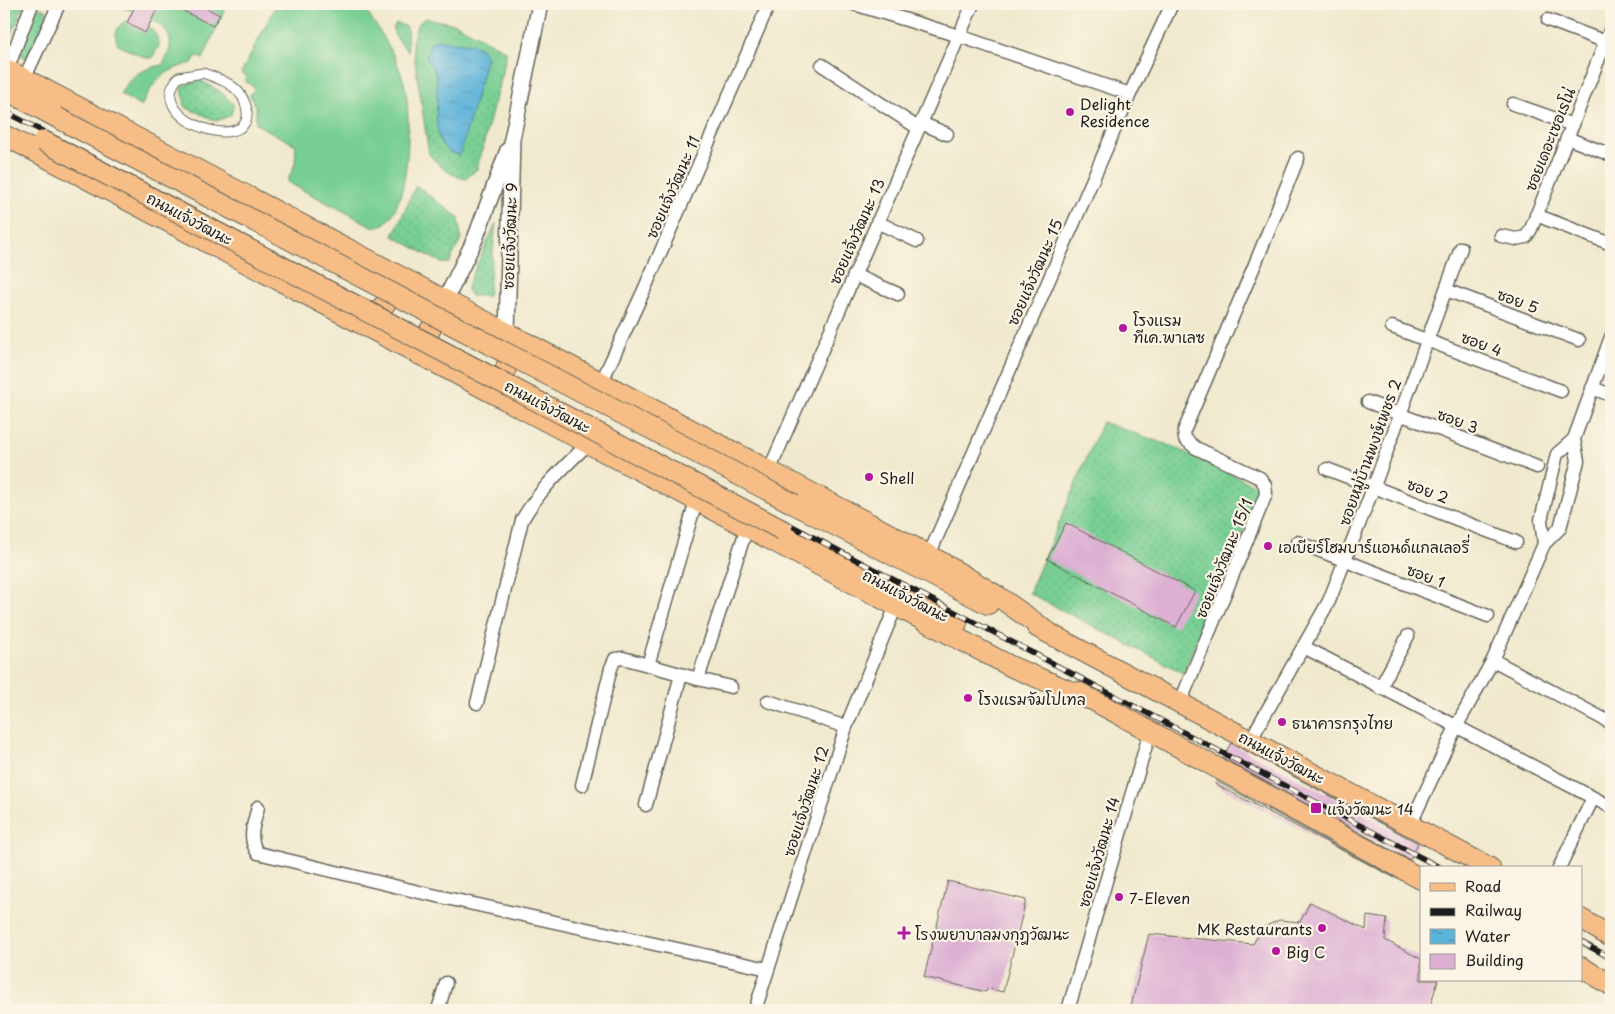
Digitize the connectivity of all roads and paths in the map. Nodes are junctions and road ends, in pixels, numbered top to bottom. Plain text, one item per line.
1 (32, 4) edge
2 (58, 4) edge
3 (540, 4) edge
4 (770, 4) edge
5 (973, 4) edge
6 (1172, 4) edge
7 (861, 6) edge
8 (1548, 20) dead end
9 (1611, 28) edge
10 (959, 36) junction
11 (1606, 42) junction
12 (1606, 58) edge
13 (822, 65) dead end
14 (12, 72) edge
15 (224, 80) joint
16 (4, 89) edge
17 (1130, 94) junction
18 (1513, 104) dead end
19 (4, 120) edge
20 (920, 125) junction
21 (1573, 125) junction
22 (947, 134) dead end
23 (4, 135) edge
24 (1567, 138) junction
25 (512, 139) junction
26 (1611, 155) edge
27 (1298, 158) dead end
28 (1536, 215) junction
29 (877, 222) junction
30 (1501, 236) dead end
31 (917, 240) dead end
32 (1611, 244) edge
33 (1461, 248) dead end
34 (383, 268) junction
35 (854, 275) junction
36 (1446, 290) junction
37 (898, 294) dead end
38 (446, 301) junction
39 (350, 319) junction
40 (1392, 327) dead end
41 (507, 333) junction
42 (1611, 337) edge
43 (1428, 340) junction
44 (1579, 340) dead end
45 (534, 348) junction
46 (418, 354) junction
47 (601, 383) junction
48 (1592, 388) junction
49 (1561, 391) dead end
50 (1611, 395) edge
51 (1368, 402) dead end
52 (510, 403) junction
53 (1400, 416) junction
54 (1574, 439) junction
55 (588, 444) junction
56 (1537, 467) dead end
57 (1327, 469) dead end
58 (769, 471) junction
59 (1374, 486) junction
60 (696, 501) junction
61 (747, 527) junction
62 (1297, 542) dead end
63 (1516, 542) dead end
64 (1544, 544) junction
65 (929, 555) junction
66 (1346, 561) junction
67 (896, 606) junction
68 (1488, 616) dead end
69 (1048, 632) junction
70 (1408, 636) dead end
71 (1304, 648) junction
72 (1493, 660) junction
73 (648, 665) junction
74 (681, 675) junction
75 (698, 679) junction
76 (731, 687) dead end
77 (1380, 688) junction
78 (1089, 699) junction
79 (768, 701) dead end
80 (1180, 703) junction
81 (477, 704) dead end
82 (1611, 723) edge
83 (846, 727) junction
84 (1456, 727) junction
85 (1150, 732) junction
86 (1250, 741) junction
87 (582, 785) dead end
88 (1593, 798) junction
89 (646, 805) dead end
90 (1611, 807) edge
91 (258, 808) dead end
92 (1410, 825) junction
93 (1486, 866) edge
94 (1560, 866) edge
95 (1420, 878) edge
96 (1582, 913) edge
97 (1582, 920) edge
98 (1611, 925) edge
99 (1611, 936) edge
100 (1582, 962) edge
101 (768, 969) junction
102 (1582, 969) edge
103 (1611, 974) edge
104 (446, 983) dead end
105 (1611, 985) edge
106 (438, 1010) edge
107 (755, 1010) edge
108 (1068, 1010) edge

1 - 14 street
2 - 14 street
3 - 25 street, ซอยแจ้งวัฒนะ 9
4 - 47 street, ซอยแจ้งวัฒนะ 11
5 - 10 street, ซอยแจ้งวัฒนะ 13
6 - 17 street, ซอยแจ้งวัฒนะ 15
7 - 10 street
8 - 11 street
9 - 11 street, ซอยเดอะเซอเรโน่
10 - 17 street
10 - 20 street, ซอยแจ้งวัฒนะ 13
11 - 12 street, ซอยเดอะเซอเรโน่
12 - 21 street, ซอยเดอะเซอเรโน่
13 - 20 street
14 - 34 main road, ถนนแจ้งวัฒนะ
15 - 15 street
16 - 69 main road, ถนนแจ้งวัฒนะ, bridge
17 - 65 street, ซอยแจ้งวัฒนะ 15
18 - 21 street
19 - 78 main road, ถนนแจ้งวัฒนะ, bridge
20 - 22 street
20 - 29 street, ซอยแจ้งวัฒนะ 13
21 - 24 street, ซอยเดอะเซอเรโน่
23 - 39 main road, ถนนแจ้งวัฒนะ
24 - 26 street
24 - 28 street, ซอยเดอะเซอเรโน่
25 - 38 street, ซอยแจ้งวัฒนะ 9
25 - 41 street, ซอยแจ้งวัฒนะ 9
27 - 80 street, ซอยแจ้งวัฒนะ 15/1
28 - 30 street, ซอยเดอะเซอเรโน่
28 - 32 street
29 - 31 street
29 - 35 street, ซอยแจ้งวัฒนะ 13
33 - 36 street, ซอยหมู่บ้านพงษ์เพชร 2
34 - 38 main road, ถนนแจ้งวัฒนะ
34 - 39 main road
35 - 37 street
35 - 58 street, ซอยแจ้งวัฒนะ 13
36 - 43 street, ซอยหมู่บ้านพงษ์เพชร 2
36 - 44 street, ซอย 5
38 - 41 main road, ถนนแจ้งวัฒนะ
38 - 46 main road
39 - 46 main road, ถนนแจ้งวัฒนะ
40 - 43 street, ซอย 4
41 - 45 main road, ถนนแจ้งวัฒนะ
42 - 48 street
43 - 49 street, ซอย 4
43 - 53 street, ซอยหมู่บ้านพงษ์เพชร 2
45 - 47 main road, ถนนแจ้งวัฒนะ
45 - 52 main road
46 - 52 main road, ถนนแจ้งวัฒนะ
47 - 58 main road, ถนนแจ้งวัฒนะ
48 - 50 street
48 - 54 street
51 - 53 street, ซอย 3
52 - 55 main road, ถนนแจ้งวัฒนะ
53 - 56 street, ซอย 3
53 - 59 street, ซอยหมู่บ้านพงษ์เพชร 2
54 - 64 street
54 - 64 street
55 - 60 main road, ถนนแจ้งวัฒนะ
55 - 81 street
57 - 59 street, ซอย 2
58 - 65 main road, ถนนแจ้งวัฒนะ
59 - 63 street, ซอย 2
59 - 66 street, ซอยหมู่บ้านพงษ์เพชร 2
60 - 61 main road, ถนนแจ้งวัฒนะ
60 - 73 street
61 - 67 main road, ถนนแจ้งวัฒนะ
61 - 75 street
62 - 66 street, ซอย 1
64 - 72 street
65 - 69 main road, ถนนแจ้งวัฒนะ
66 - 68 street, ซอย 1
66 - 71 street, ซอยหมู่บ้านพงษ์เพชร 2
67 - 78 main road, ถนนแจ้งวัฒนะ
67 - 83 street, ซอยแจ้งวัฒนะ 12
69 - 80 main road, ถนนแจ้งวัฒนะ
70 - 77 street
71 - 77 street
71 - 86 street, ซอยหมู่บ้านพงษ์เพชร 2
72 - 82 street
72 - 84 street
73 - 74 street
73 - 87 street
74 - 75 street
74 - 89 street
75 - 76 street
77 - 84 street
78 - 85 main road, ถนนแจ้งวัฒนะ
79 - 83 street
80 - 86 main road, ถนนแจ้งวัฒนะ
83 - 101 street, ซอยแจ้งวัฒนะ 12
84 - 88 street
84 - 92 street
85 - 95 main road, ถนนแจ้งวัฒนะ
85 - 108 street, ซอยแจ้งวัฒนะ 14
86 - 92 main road, ถนนแจ้งวัฒนะ
88 - 90 street
88 - 94 street
91 - 101 street
92 - 93 main road, ถนนแจ้งวัฒนะ
96 - 98 main road
97 - 99 main road
100 - 103 main road
101 - 107 street, ซอยแจ้งวัฒนะ 12
102 - 105 main road
104 - 106 street

